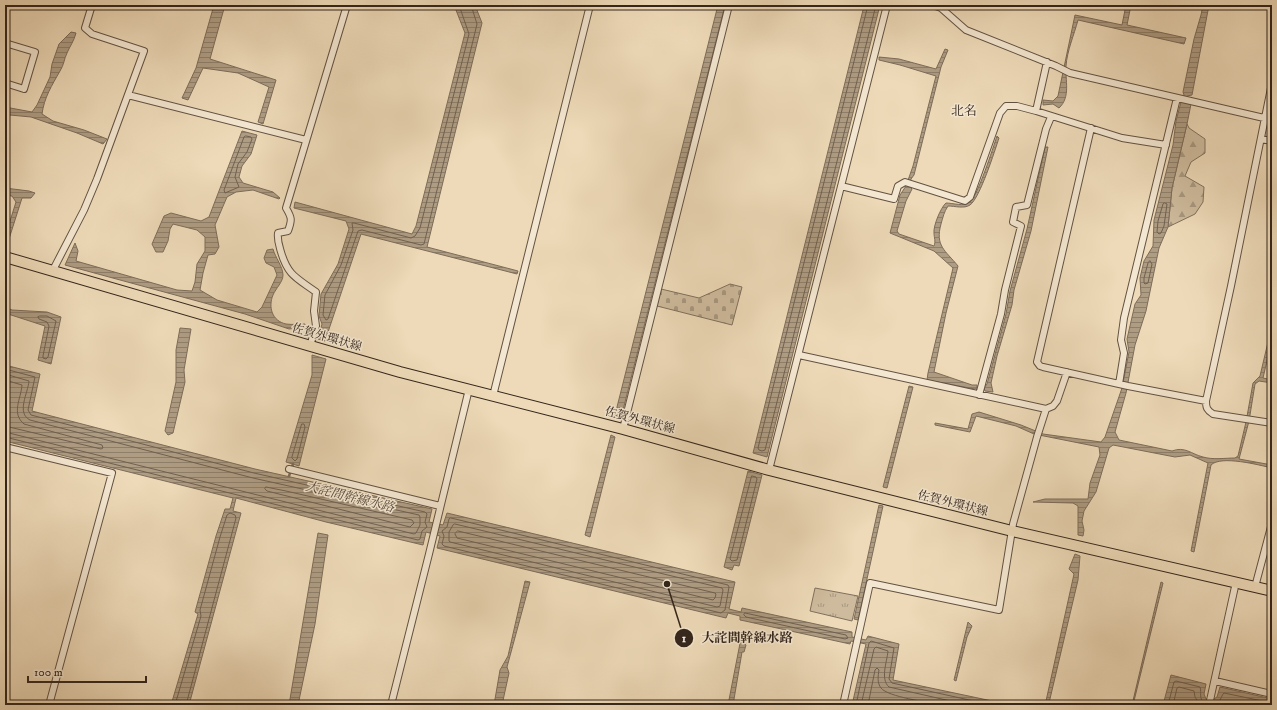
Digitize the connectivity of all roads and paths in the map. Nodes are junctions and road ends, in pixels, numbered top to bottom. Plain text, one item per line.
1 (92, 5) edge
2 (347, 5) edge
3 (590, 5) edge
4 (729, 5) edge
5 (887, 5) edge
6 (933, 5) edge
7 (942, 6) edge
8 (5, 43) edge
9 (1047, 62) junction
10 (5, 83) edge
11 (1272, 83) edge
12 (128, 94) junction
13 (1182, 99) junction
14 (1036, 111) junction
15 (1052, 117) junction
16 (1264, 118) junction
17 (1091, 128) junction
18 (1261, 138) junction
19 (306, 140) junction
20 (1272, 141) edge
21 (1166, 145) junction
22 (841, 186) junction
23 (5, 257) edge
24 (53, 270) junction
25 (310, 346) junction
26 (799, 355) junction
27 (1067, 372) junction
28 (1123, 385) junction
29 (469, 389) junction
30 (979, 395) junction
31 (493, 396) junction
32 (1206, 401) junction
33 (1046, 409) junction
34 (1272, 423) edge
35 (623, 429) junction
36 (5, 448) edge
37 (291, 469) dead end
38 (769, 470) junction
39 (440, 506) junction
40 (1272, 523) edge
41 (1012, 531) junction
42 (1236, 582) junction
43 (1255, 587) junction
44 (1272, 591) edge
45 (1214, 681) junction
46 (1272, 694) edge
47 (1210, 702) edge
48 (49, 705) edge
49 (390, 705) edge
50 (843, 705) edge

1 - 12 street
2 - 19 street
3 - 31 street
4 - 35 street
5 - 22 street
6 - 7 street
7 - 9 street
8 - 10 street
9 - 13 street
9 - 14 street
11 - 16 street
12 - 19 street
12 - 24 street
13 - 16 street
13 - 21 street
14 - 15 street
14 - 22 street
15 - 17 street
15 - 30 street
16 - 18 street
17 - 21 street
17 - 27 street
18 - 20 street
18 - 32 street
19 - 25 street
21 - 28 street
22 - 26 street
23 - 24 main road, 佐賀外環状線
24 - 25 main road, 佐賀外環状線
25 - 29 main road, 佐賀外環状線
26 - 30 street
26 - 38 street
27 - 28 street
27 - 33 street
28 - 32 street
29 - 31 main road, 佐賀外環状線
29 - 39 street
30 - 33 street
31 - 35 main road, 佐賀外環状線
32 - 34 street
33 - 41 street
35 - 38 main road, 佐賀外環状線
36 - 48 street
37 - 39 street
38 - 41 main road, 佐賀外環状線
39 - 49 street
40 - 43 street
41 - 42 main road, 佐賀外環状線
41 - 50 street
42 - 43 main road, 佐賀外環状線
42 - 45 street
43 - 44 main road, 佐賀外環状線
45 - 46 street
45 - 47 street

